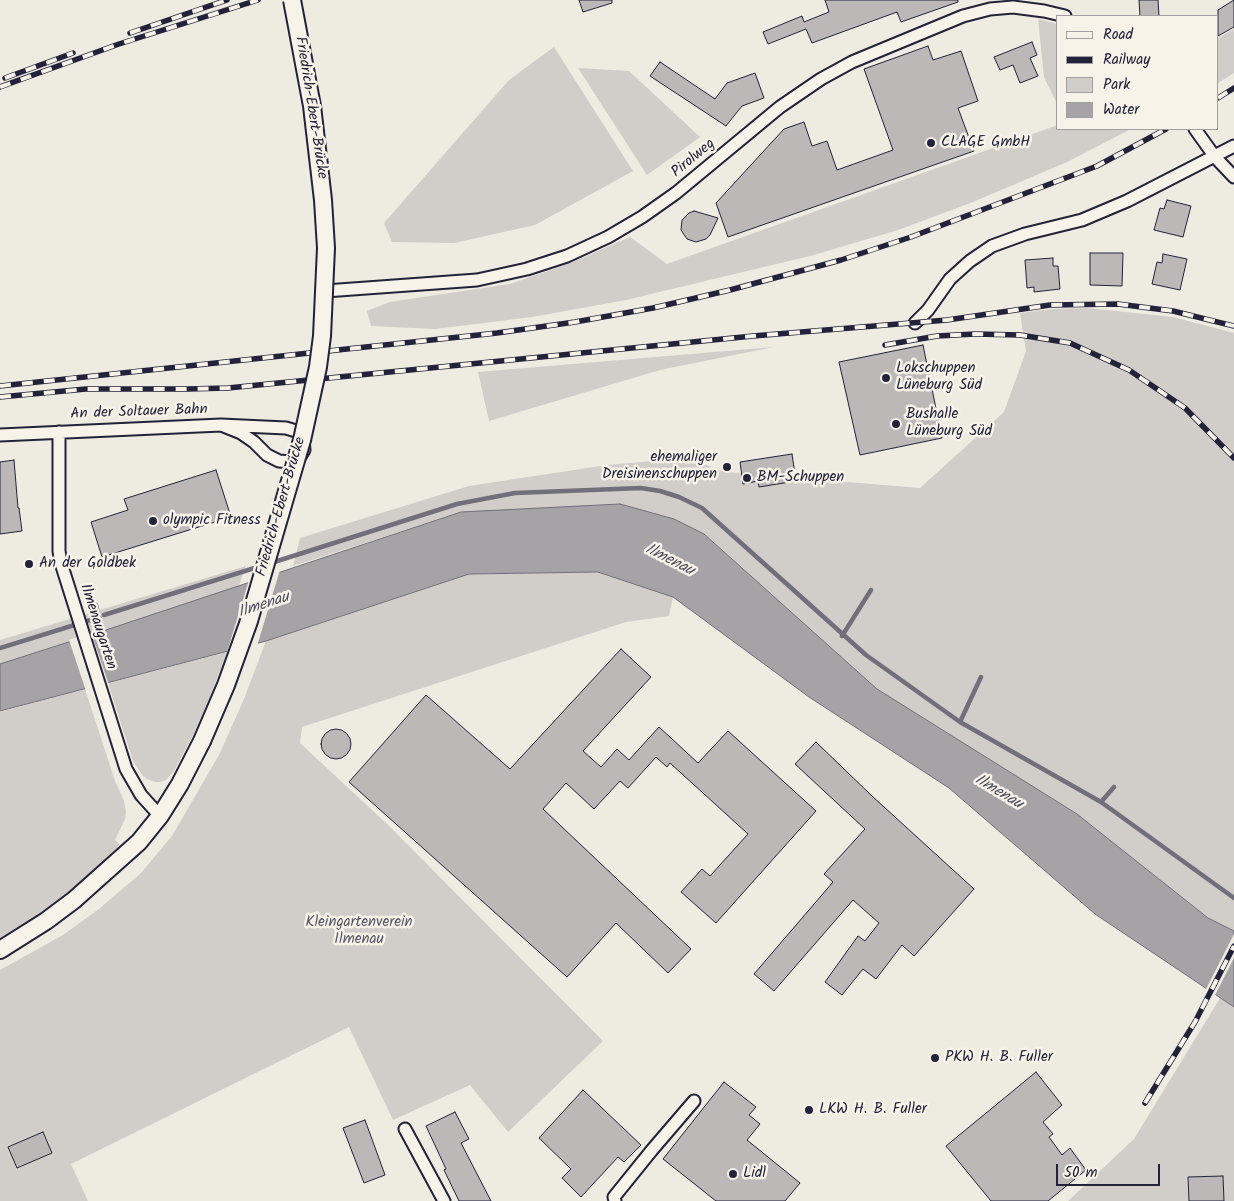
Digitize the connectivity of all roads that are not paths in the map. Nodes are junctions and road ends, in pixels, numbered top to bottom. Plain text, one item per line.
1 (292, 0) edge
2 (1061, 15) edge
3 (1196, 130) edge
4 (1234, 146) edge
5 (1215, 157) junction
6 (1234, 177) edge
7 (325, 291) junction
8 (915, 322) dead end
9 (221, 425) junction
10 (59, 432) junction
11 (0, 435) edge
12 (160, 816) junction
13 (0, 950) edge
14 (694, 1100) dead end
15 (405, 1129) dead end
16 (613, 1200) edge
17 (444, 1201) edge

1 - 7 main road, Friedrich-Ebert-Brücke, bridge
2 - 7 street, Pirolweg
3 - 5 street
4 - 5 street
5 - 6 street
5 - 8 street
7 - 12 main road, Friedrich-Ebert-Brücke, bridge
9 - 9 street, An der Soltauer Bahn
9 - 10 street, An der Soltauer Bahn
10 - 11 street
10 - 12 street, Ilmenaugarten
12 - 13 main road, Friedrich-Ebert-Brücke
14 - 16 street
15 - 17 street

